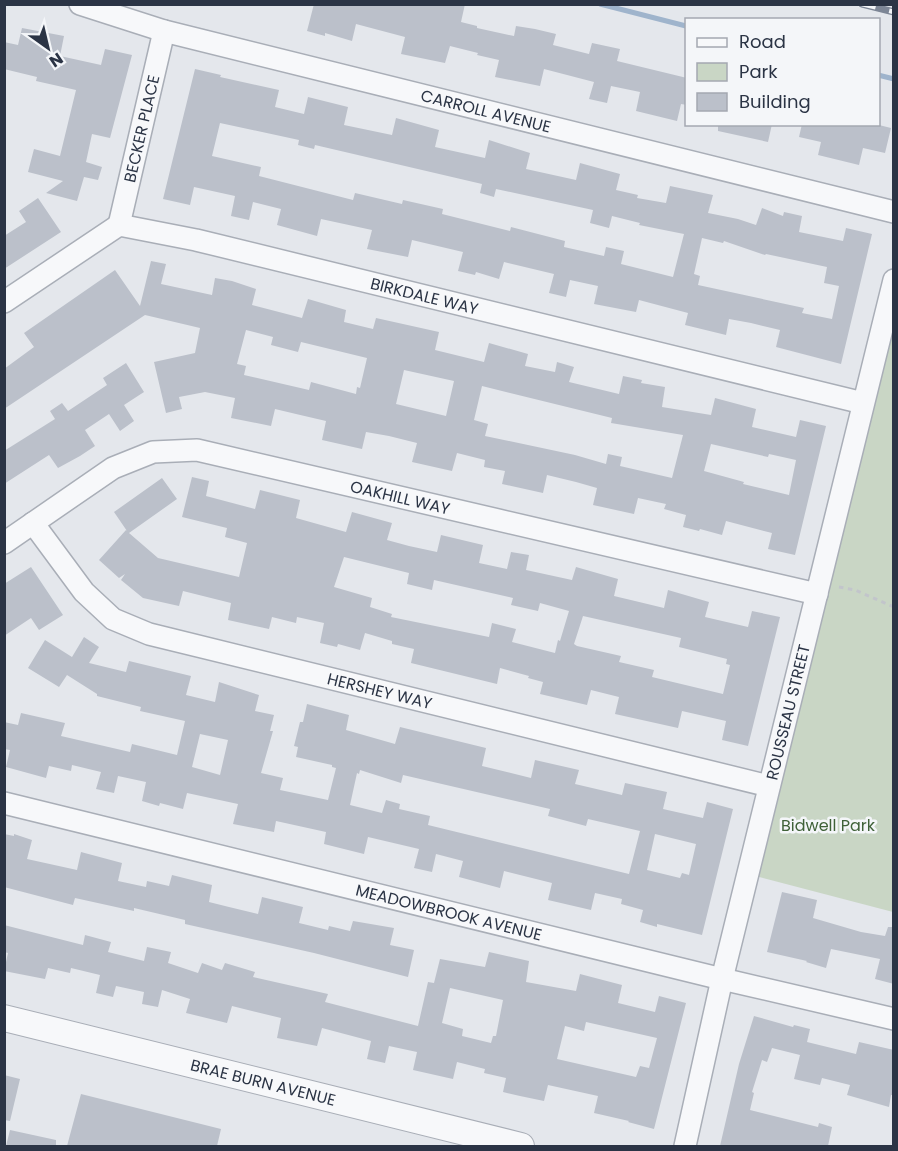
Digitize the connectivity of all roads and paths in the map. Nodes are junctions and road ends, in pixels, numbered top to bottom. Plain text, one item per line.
1 (80, 4) edge
2 (164, 31) junction
3 (894, 212) edge
4 (119, 225) junction
5 (894, 280) edge
6 (4, 302) edge
7 (863, 403) junction
8 (33, 524) junction
9 (4, 543) edge
10 (839, 587) dead end
11 (817, 594) junction
12 (894, 607) edge
13 (769, 786) junction
14 (4, 803) edge
15 (722, 979) junction
16 (4, 1018) edge
17 (894, 1019) edge
18 (520, 1146) edge
19 (685, 1146) edge

1 - 2 street, CARROLL AVENUE
2 - 3 street, CARROLL AVENUE
2 - 4 street, BECKER PLACE
4 - 6 street
4 - 7 street, BIRKDALE WAY
5 - 7 street, ROUSSEAU STREET
7 - 11 street, ROUSSEAU STREET
8 - 9 street, OAKHILL WAY
8 - 11 street, OAKHILL WAY
8 - 13 street, HERSHEY WAY
10 - 12 path
11 - 13 street, ROUSSEAU STREET
13 - 15 street, ROUSSEAU STREET
14 - 15 street, MEADOWBROOK AVENUE
15 - 17 street, MEADOWBROOK AVENUE
15 - 19 street, ROUSSEAU STREET
16 - 18 street, BRAE BURN AVENUE

